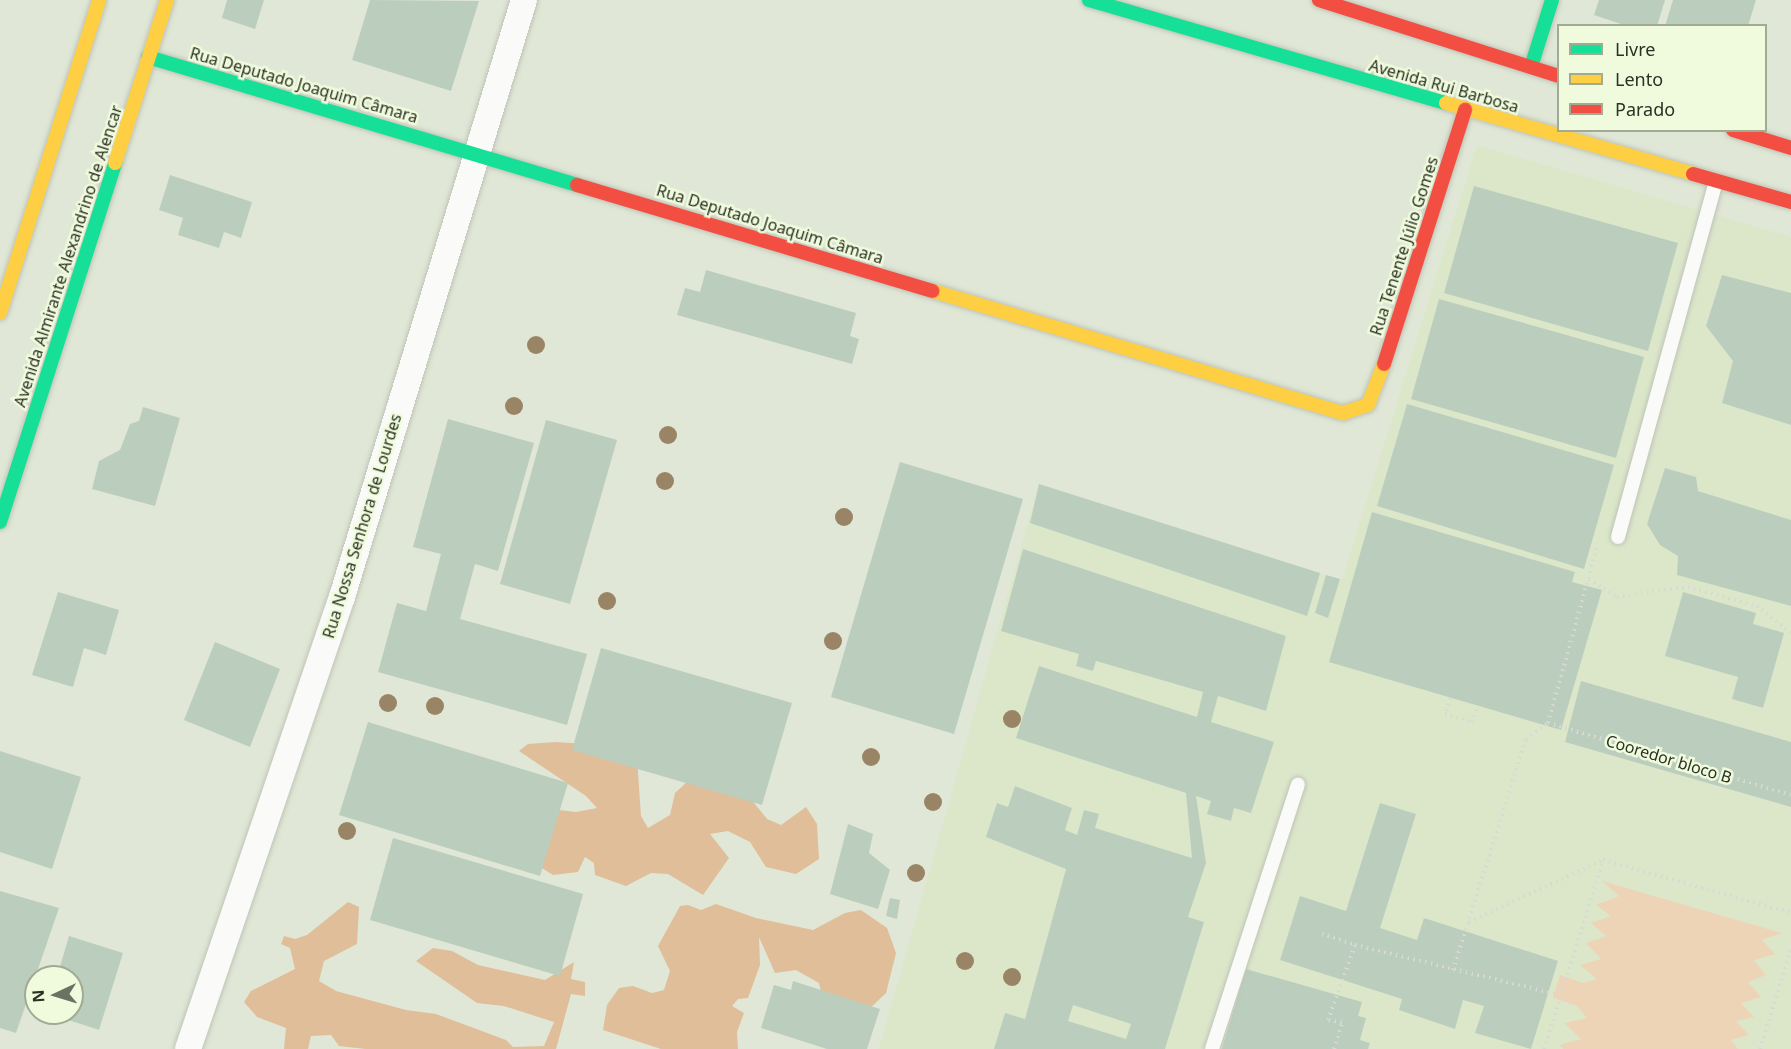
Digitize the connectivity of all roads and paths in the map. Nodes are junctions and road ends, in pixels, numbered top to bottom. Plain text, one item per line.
1 (99, 0) edge
2 (167, 0) edge
3 (524, 0) edge
4 (1089, 0) edge
5 (1318, 0) edge
6 (1552, 0) edge
7 (148, 57) junction
8 (1531, 67) junction
9 (1557, 76) edge
10 (1465, 110) junction
11 (1612, 132) edge
12 (1739, 132) edge
13 (1601, 148) junction
14 (1791, 148) edge
15 (475, 152) junction
16 (1716, 180) junction
17 (1791, 202) edge
18 (0, 313) edge
19 (1375, 392) joint
20 (0, 522) edge
21 (1601, 533) dead end
22 (1618, 537) dead end
23 (1589, 579) junction
24 (1791, 633) edge
25 (1450, 698) dead end
26 (1477, 708) dead end
27 (1548, 723) junction
28 (1298, 785) dead end
29 (1791, 795) edge
30 (1603, 860) junction
31 (1791, 913) edge
32 (1468, 922) junction
33 (1322, 934) dead end
34 (1355, 945) junction
35 (1791, 948) edge
36 (1453, 970) junction
37 (1560, 995) junction
38 (189, 1049) edge
39 (1212, 1049) edge
40 (1334, 1049) edge
41 (1544, 1049) edge
42 (1760, 1049) edge

1 - 18 main road
2 - 7 main road, Avenida Almirante Alexandrino de Alencar
3 - 15 street, Rua Nossa Senhora de Lourdes
4 - 10 main road, Avenida Rui Barbosa
5 - 8 main road
6 - 8 main road
7 - 15 main road, Rua Deputado Joaquim Câmara
7 - 20 main road, Avenida Almirante Alexandrino de Alencar
8 - 9 main road
10 - 13 main road, Avenida Rui Barbosa
10 - 19 main road, Rua Tenente Júlio Gomes
11 - 13 main road
12 - 14 main road
13 - 16 main road, Avenida Rui Barbosa
15 - 19 main road, Rua Deputado Joaquim Câmara
15 - 38 street, Rua Nossa Senhora de Lourdes
16 - 17 main road, Avenida Rui Barbosa
16 - 22 lane
21 - 23 path
23 - 24 path
23 - 27 path
25 - 26 path
27 - 29 path, Cooredor bloco B
27 - 32 path
28 - 39 lane
30 - 31 path
30 - 32 path
30 - 37 path
32 - 36 path
33 - 34 path
34 - 36 path
34 - 40 path
35 - 42 path
36 - 37 path
37 - 41 path

